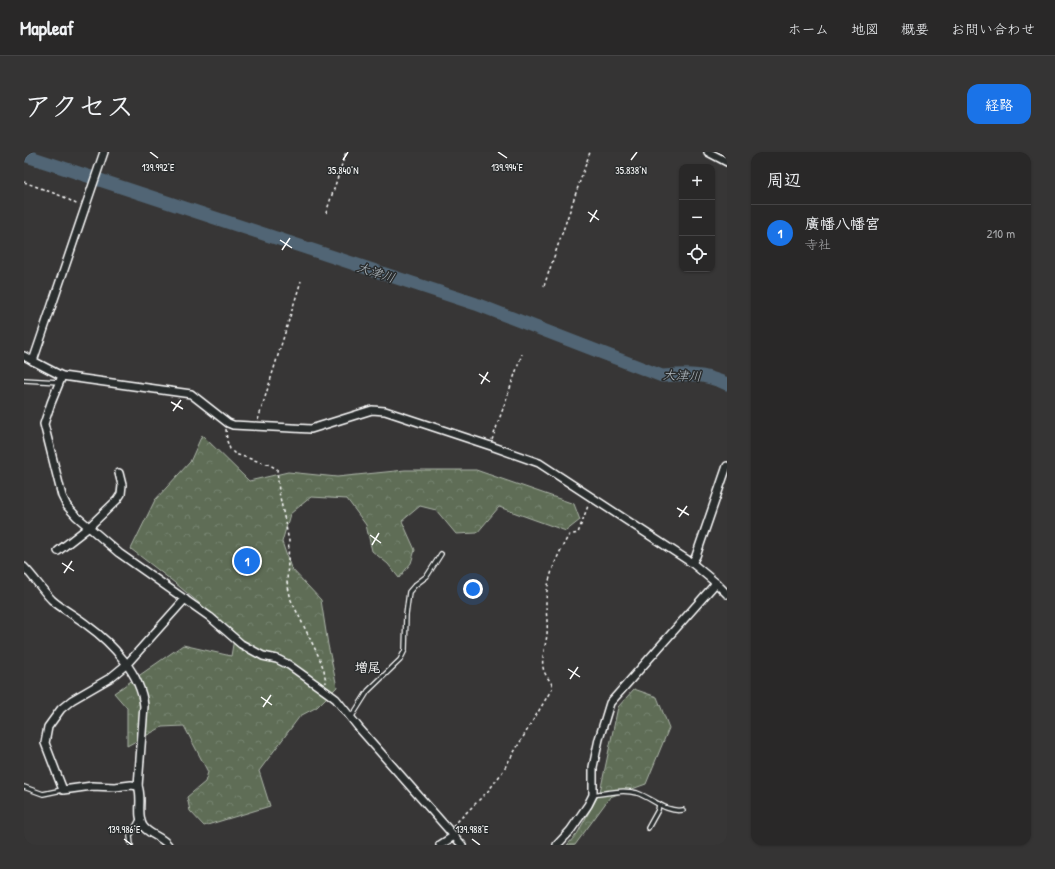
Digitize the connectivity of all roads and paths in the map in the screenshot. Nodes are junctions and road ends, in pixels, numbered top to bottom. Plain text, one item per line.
1 (104, 152) edge
2 (346, 152) edge
3 (590, 152) edge
4 (708, 152) edge
5 (727, 162) edge
6 (24, 182) edge
7 (85, 208) junction
8 (326, 212) dead end
9 (301, 281) dead end
10 (544, 286) dead end
11 (522, 354) dead end
12 (24, 356) edge
13 (33, 361) junction
14 (60, 379) junction
15 (24, 380) edge
16 (228, 424) junction
17 (255, 427) junction
18 (491, 446) junction
19 (727, 466) edge
20 (119, 473) dead end
21 (592, 497) junction
22 (89, 528) junction
23 (58, 551) dead end
24 (441, 554) dead end
25 (692, 562) junction
26 (24, 567) edge
27 (716, 583) junction
28 (727, 594) edge
29 (185, 599) junction
30 (127, 664) junction
31 (328, 693) junction
32 (351, 718) junction
33 (138, 786) junction
34 (24, 787) edge
35 (63, 790) junction
36 (593, 795) junction
37 (659, 804) junction
38 (683, 810) dead end
39 (140, 817) junction
40 (648, 828) dead end
41 (452, 833) junction
42 (131, 845) edge
43 (168, 845) edge
44 (440, 845) edge
45 (462, 845) edge
46 (557, 845) edge

1 - 7 street
2 - 8 path
3 - 10 path
4 - 5 street
6 - 7 path
7 - 13 street
9 - 17 path
11 - 18 path
12 - 13 street
13 - 14 street
14 - 15 lane
14 - 16 street
14 - 22 street
16 - 17 street
16 - 31 path
17 - 18 street
18 - 21 street
19 - 25 street
20 - 22 street
21 - 25 street
21 - 41 path
22 - 23 street
22 - 29 street
24 - 32 lane
25 - 27 street
26 - 30 street
27 - 28 street
27 - 36 street
29 - 30 street
29 - 31 street
30 - 33 street
30 - 35 street
31 - 32 street
32 - 41 street
33 - 35 street
33 - 39 street
34 - 35 lane
36 - 37 lane
36 - 46 street
37 - 38 lane
37 - 40 lane
39 - 42 lane
39 - 43 street
41 - 44 street
41 - 45 street

